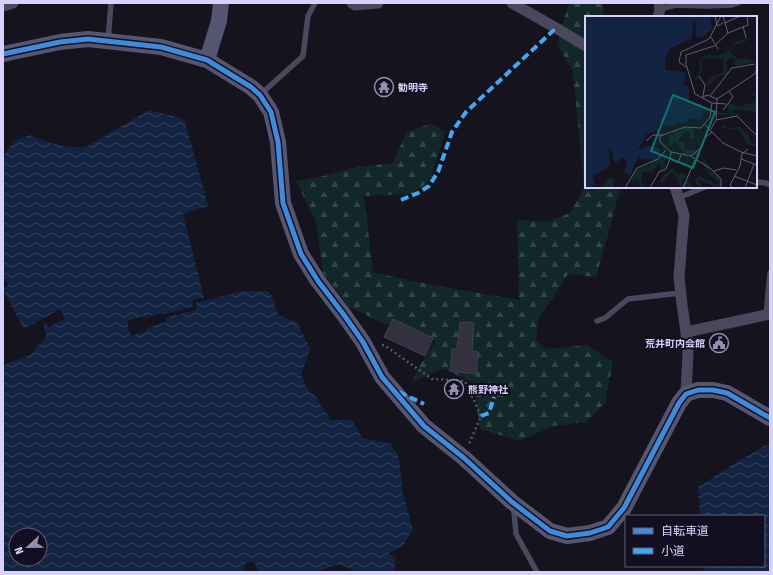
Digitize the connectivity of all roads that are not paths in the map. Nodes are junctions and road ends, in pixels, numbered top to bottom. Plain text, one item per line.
1 (13, 3) edge
2 (110, 3) edge
3 (221, 3) edge
4 (315, 3) edge
5 (352, 3) edge
6 (378, 3) edge
7 (512, 3) edge
8 (738, 3) edge
9 (3, 6) edge
10 (659, 10) edge
11 (108, 41) junction
12 (585, 45) edge
13 (3, 54) edge
14 (207, 60) junction
15 (260, 95) junction
16 (757, 182) edge
17 (770, 185) edge
18 (699, 188) edge
19 (677, 192) edge
20 (770, 273) edge
21 (680, 293) junction
22 (768, 314) edge
23 (597, 321) dead end
24 (686, 332) junction
25 (686, 394) junction
26 (770, 418) edge
27 (517, 505) junction
28 (537, 572) edge

1 - 9 street
2 - 11 lane
3 - 14 street
4 - 15 lane
5 - 6 street
7 - 12 street
8 - 10 lane
11 - 13 street
11 - 14 street
14 - 15 street
15 - 27 street
16 - 17 lane
18 - 19 lane
19 - 21 street
20 - 22 lane
21 - 23 lane
21 - 24 street
22 - 24 street
24 - 25 street
25 - 26 street
25 - 27 street
27 - 28 lane

